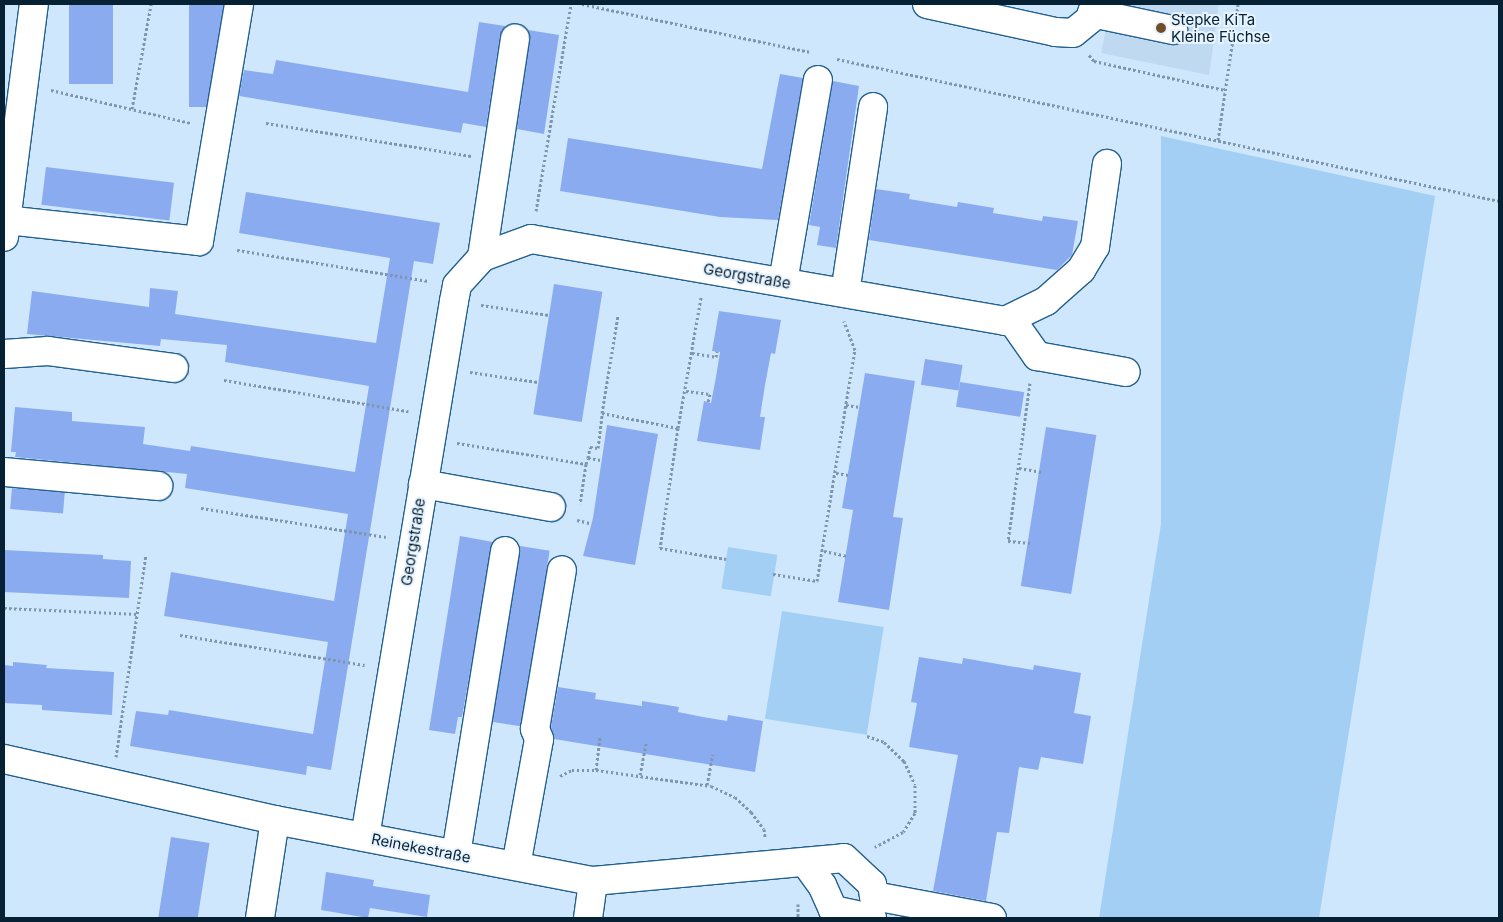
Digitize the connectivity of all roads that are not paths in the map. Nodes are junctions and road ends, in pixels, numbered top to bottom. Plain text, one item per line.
1 (34, 4) edge
2 (239, 4) edge
3 (927, 4) edge
4 (1088, 17) edge
5 (1173, 30) dead end
6 (515, 38) dead end
7 (821, 63) road end
8 (873, 107) dead end
9 (1107, 164) dead end
10 (8, 178) edge
11 (5, 228) edge
12 (482, 257) junction
13 (784, 282) junction
14 (840, 292) junction
15 (1009, 321) junction
16 (4, 354) edge
17 (174, 368) dead end
18 (1126, 372) dead end
19 (4, 472) edge
20 (423, 484) junction
21 (158, 486) dead end
22 (551, 507) dead end
23 (505, 552) dead end
24 (562, 570) dead end
25 (4, 759) edge
26 (275, 820) junction
27 (365, 837) junction
28 (456, 854) junction
29 (805, 862) junction
30 (516, 866) junction
31 (593, 881) junction
32 (260, 918) edge
33 (588, 918) edge
34 (872, 918) edge
35 (992, 918) edge

1 - 10 street
2 - 11 street
3 - 4 street
4 - 5 street
6 - 12 street
7 - 13 street
8 - 14 street
9 - 15 street
10 - 11 street
12 - 13 street, Georgstraße
12 - 20 street, Georgstraße
13 - 14 street, Georgstraße
14 - 15 street, Georgstraße
15 - 18 street
16 - 17 street
19 - 21 street
20 - 22 street
20 - 27 street, Georgstraße
23 - 28 street
24 - 30 street
25 - 26 street, Reinekestraße
26 - 27 street, Reinekestraße
26 - 32 street
27 - 28 street, Reinekestraße
28 - 30 street, Reinekestraße
29 - 31 street, Reinekestraße
29 - 34 street
29 - 35 street, Reinekestraße
30 - 31 street, Reinekestraße
31 - 33 street

